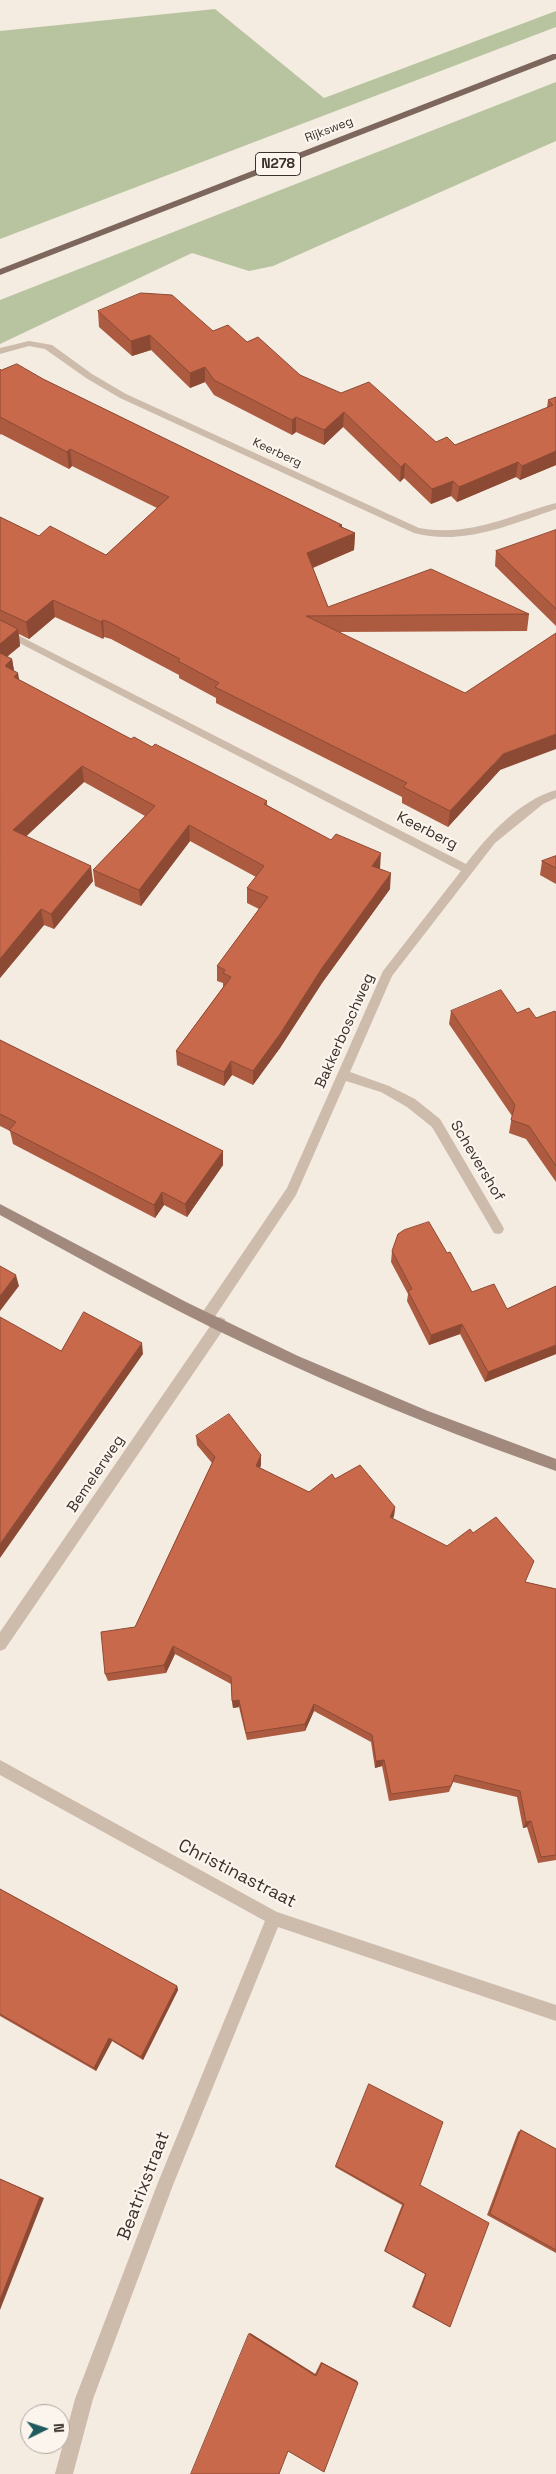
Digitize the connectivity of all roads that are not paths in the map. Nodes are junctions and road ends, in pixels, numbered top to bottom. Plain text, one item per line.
1 (556, 56) edge
2 (0, 272) edge
3 (0, 351) edge
4 (556, 506) edge
5 (0, 629) edge
6 (556, 794) edge
7 (467, 869) junction
8 (344, 1074) junction
9 (0, 1209) edge
10 (498, 1229) dead end
11 (207, 1317) junction
12 (220, 1323) junction
13 (556, 1465) edge
14 (0, 1644) edge
15 (0, 1767) edge
16 (274, 1918) junction
17 (556, 2013) edge
18 (64, 2474) edge

1 - 2 main road, Rijksweg / N278
3 - 4 street, Keerberg
5 - 7 street, Keerberg
6 - 7 street, Bakkerboschweg
7 - 8 street, Bakkerboschweg
8 - 10 street, Schevershof
8 - 11 street, Bakkerboschweg
9 - 11 street
11 - 12 street
12 - 13 street
12 - 14 street, Bemelerweg
15 - 16 street, Christinastraat
16 - 17 street, Christinastraat
16 - 18 street, Beatrixstraat

